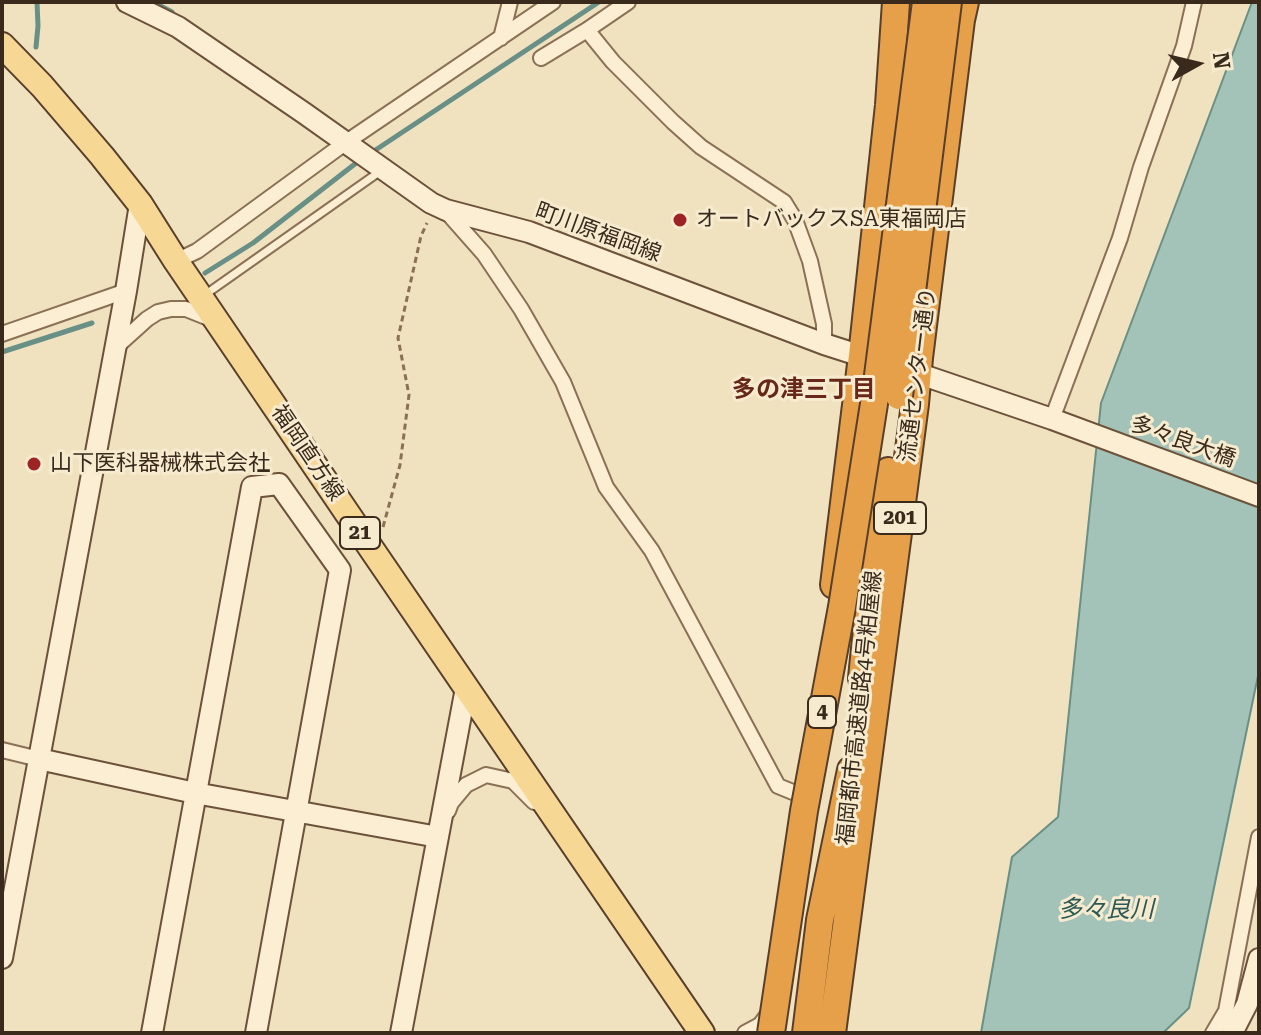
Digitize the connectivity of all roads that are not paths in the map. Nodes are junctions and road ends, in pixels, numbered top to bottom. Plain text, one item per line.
1 (127, 2) edge
2 (510, 2) edge
3 (553, 2) edge
4 (628, 2) edge
5 (896, 2) edge
6 (926, 2) edge
7 (948, 2) edge
8 (965, 2) edge
9 (1194, 2) edge
10 (587, 30) junction
11 (501, 38) junction
12 (2, 45) edge
13 (541, 58) dead end
14 (348, 145) junction
15 (380, 166) junction
16 (140, 204) junction
17 (442, 208) junction
18 (176, 261) junction
19 (126, 291) junction
20 (201, 297) junction
21 (219, 323) junction
22 (2, 334) edge
23 (824, 344) junction
24 (116, 347) junction
25 (862, 356) junction
26 (918, 373) junction
27 (1052, 419) junction
28 (1091, 434) joint
29 (1259, 496) edge
30 (466, 688) junction
31 (2, 750) edge
32 (39, 759) junction
33 (853, 762) junction
34 (195, 793) junction
35 (805, 797) junction
36 (297, 812) junction
37 (566, 832) junction
38 (438, 837) junction
39 (1259, 837) edge
40 (783, 949) junction
41 (2, 958) edge
42 (1259, 959) edge
43 (1256, 987) edge
44 (696, 1024) edge
45 (152, 1033) edge
46 (256, 1033) edge
47 (401, 1033) edge
48 (714, 1033) edge
49 (745, 1033) edge
50 (772, 1033) edge
51 (806, 1033) edge
52 (830, 1033) edge
53 (1213, 1033) edge
54 (1232, 1033) edge

1 - 14 street, 町川原福岡線
2 - 11 street
3 - 11 street
4 - 10 street
5 - 25 highway, 201
6 - 50 highway, 福岡都市高速道路4号粕屋線 / 4, bridge
7 - 33 highway, 福岡都市高速道路4号粕屋線 / 4, bridge
8 - 26 highway, 流通センター通り / 201
9 - 27 street
10 - 13 street
10 - 23 street
11 - 14 street
12 - 16 main road, 福岡直方線 / 21
14 - 15 street, 町川原福岡線
14 - 18 street
15 - 17 street, 町川原福岡線
15 - 20 lane
16 - 18 main road, 福岡直方線 / 21
16 - 19 street
17 - 23 street, 町川原福岡線
17 - 35 street
18 - 20 main road, 福岡直方線 / 21
19 - 22 street
19 - 24 street
20 - 21 main road, 福岡直方線 / 21
21 - 24 street
21 - 30 main road, 福岡直方線 / 21
23 - 25 street, 町川原福岡線
24 - 32 street
25 - 26 street, 町川原福岡線
25 - 35 highway, 201
26 - 27 street, 町川原福岡線
26 - 52 highway, 流通センター通り / 201
27 - 28 street, 町川原福岡線
28 - 29 street, 多々良大橋
30 - 37 main road, 福岡直方線 / 21
30 - 38 street
31 - 32 street
32 - 34 street
32 - 41 street
33 - 51 highway
33 - 52 highway, 福岡都市高速道路4号粕屋線 / 4
34 - 36 street
34 - 36 street
34 - 45 street
35 - 40 highway, 201
36 - 38 street
36 - 46 street
37 - 38 street
37 - 44 main road, 福岡直方線 / 21
38 - 47 street
39 - 53 street
40 - 49 street
40 - 50 highway, 201
42 - 43 street
43 - 54 street
44 - 48 street

